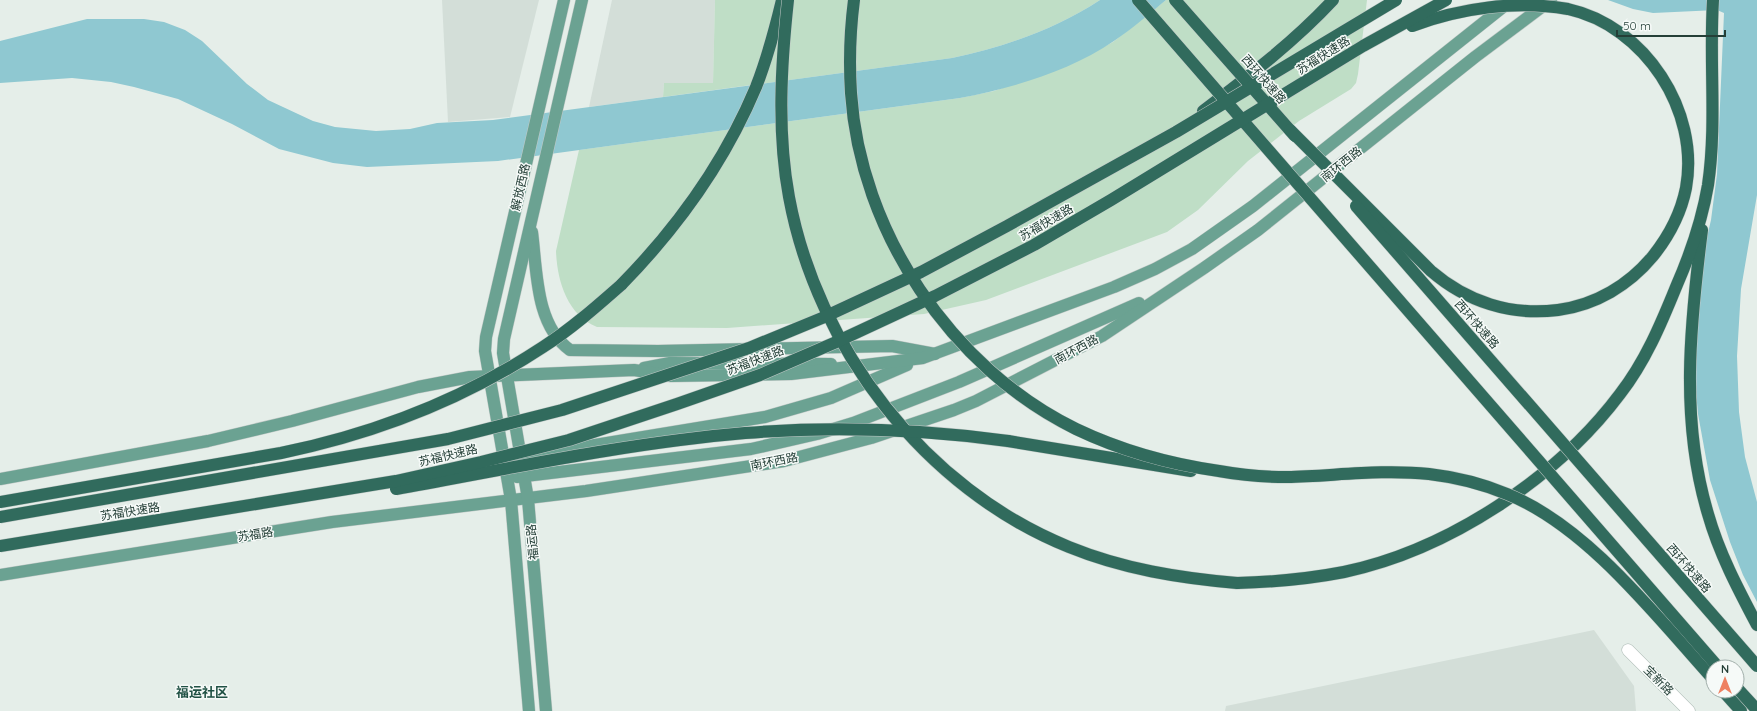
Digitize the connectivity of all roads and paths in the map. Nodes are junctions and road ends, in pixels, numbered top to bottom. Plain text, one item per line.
1 (564, 0) edge
2 (582, 0) edge
3 (782, 0) edge
4 (788, 0) edge
5 (854, 0) edge
6 (1138, 0) edge
7 (1175, 0) edge
8 (1180, 0) edge
9 (1333, 0) edge
10 (1396, 0) edge
11 (1446, 0) edge
12 (1511, 0) edge
13 (1551, 0) edge
14 (1713, 0) edge
15 (1193, 20) junction
16 (1363, 46) junction
17 (1290, 130) junction
18 (1176, 132) junction
19 (1708, 185) junction
20 (531, 222) junction
21 (1166, 292) junction
22 (935, 354) junction
23 (923, 358) junction
24 (506, 375) junction
25 (488, 376) junction
26 (522, 457) junction
27 (505, 460) junction
28 (525, 476) junction
29 (1266, 477) junction
30 (0, 479) edge
31 (508, 479) junction
32 (528, 499) junction
33 (511, 500) junction
34 (0, 502) edge
35 (263, 503) junction
36 (0, 517) edge
37 (0, 546) edge
38 (0, 575) edge
39 (1644, 603) junction
40 (1757, 625) edge
41 (1628, 650) dead end
42 (1709, 659) edge
43 (1711, 659) edge
44 (1757, 666) edge
45 (1705, 670) edge
46 (1745, 697) edge
47 (1730, 699) edge
48 (1757, 710) edge
49 (529, 711) edge
50 (546, 711) edge
51 (1689, 711) edge
52 (1741, 711) edge

1 - 25 main road, 解放西路
2 - 20 main road, 解放西路
3 - 34 highway, bridge
4 - 19 highway, bridge
5 - 29 highway, bridge
6 - 43 highway, bridge
7 - 15 highway, 西环快速路, bridge
8 - 15 highway, bridge
9 - 18 highway, bridge
10 - 18 highway, 苏福快速路, bridge
11 - 16 highway, 苏福快速路, bridge
12 - 22 main road, 南环西路
13 - 21 main road, 南环西路
14 - 19 highway
15 - 17 highway, 西环快速路, bridge
16 - 17 highway, bridge
16 - 35 highway, 苏福快速路, bridge
17 - 44 highway, 西环快速路, bridge
18 - 36 highway, 苏福快速路, bridge
19 - 40 highway
20 - 22 main road
20 - 24 main road, 解放西路
21 - 28 main road
21 - 32 main road, 南环西路
22 - 23 main road, 南环西路
23 - 24 main road, 南环西路
23 - 26 main road
24 - 25 main road, 南环西路
24 - 26 main road, 福运路
25 - 27 main road, 福运路
25 - 30 main road
26 - 27 main road
26 - 28 main road, 福运路
27 - 31 main road, 福运路
28 - 31 main road
28 - 32 main road, 福运路
29 - 35 highway, bridge
29 - 39 highway, bridge
31 - 33 main road, 福运路
32 - 33 main road, 南环西路
32 - 50 main road, 福运路
33 - 38 main road, 苏福路
33 - 49 main road, 福运路
35 - 37 highway, 苏福快速路, bridge
39 - 42 highway, bridge
39 - 45 highway, bridge
41 - 51 street, 宝新路
46 - 48 highway
47 - 52 highway

